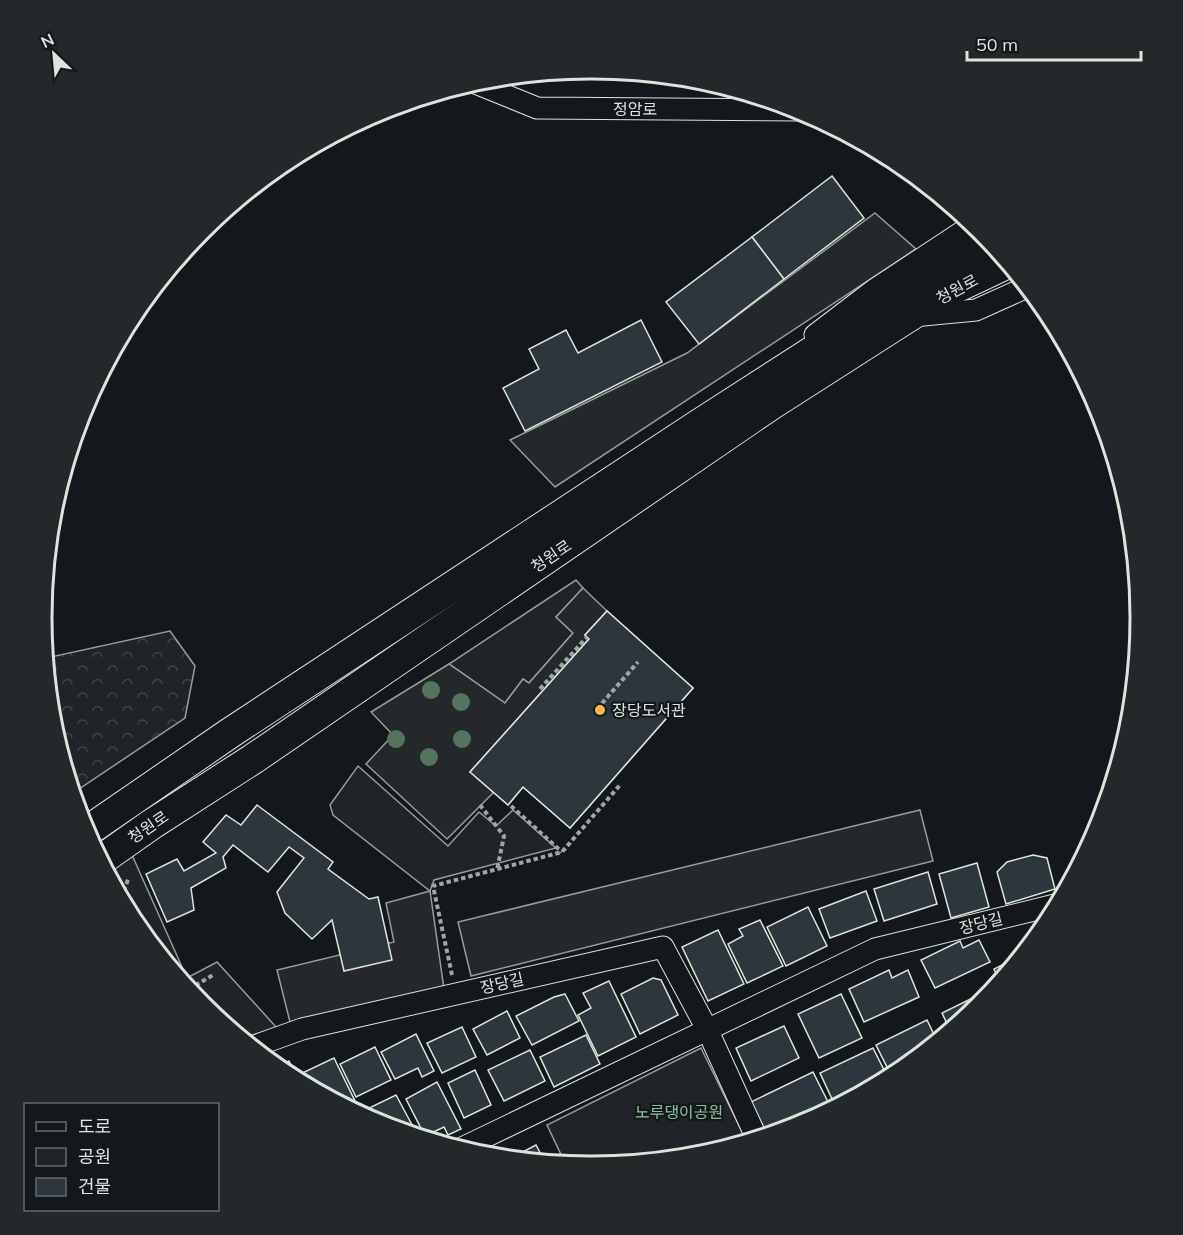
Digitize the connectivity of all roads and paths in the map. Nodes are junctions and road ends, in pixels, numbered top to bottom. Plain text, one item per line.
1 (489, 88) edge
2 (772, 110) edge
3 (966, 229) edge
4 (984, 248) edge
5 (1001, 266) edge
6 (1020, 290) edge
7 (909, 316) junction
8 (698, 425) junction
9 (587, 637) dead end
10 (638, 662) dead end
11 (540, 689) dead end
12 (597, 709) dead end
13 (620, 784) dead end
14 (480, 805) dead end
15 (512, 806) dead end
16 (95, 826) edge
17 (562, 852) junction
18 (108, 855) edge
19 (497, 870) junction
20 (129, 877) dead end
21 (125, 887) edge
22 (1046, 907) edge
23 (213, 975) dead end
24 (197, 985) edge
25 (456, 993) junction
26 (706, 1029) junction
27 (261, 1044) edge
28 (753, 1131) edge
29 (473, 1143) edge

1 - 2 street, 정암로
3 - 8 street
4 - 8 main road, 청원로
5 - 7 main road, 청원로
6 - 7 street
7 - 18 main road, 청원로
8 - 16 main road, 청원로
9 - 11 path
10 - 12 path
13 - 17 path
14 - 19 path
15 - 17 path
17 - 19 path
19 - 25 path
20 - 21 path
22 - 26 street, 장당길
23 - 24 path
25 - 26 street, 장당길
25 - 27 street, 장당길
26 - 28 street, 장당길
26 - 29 street, 장당길

